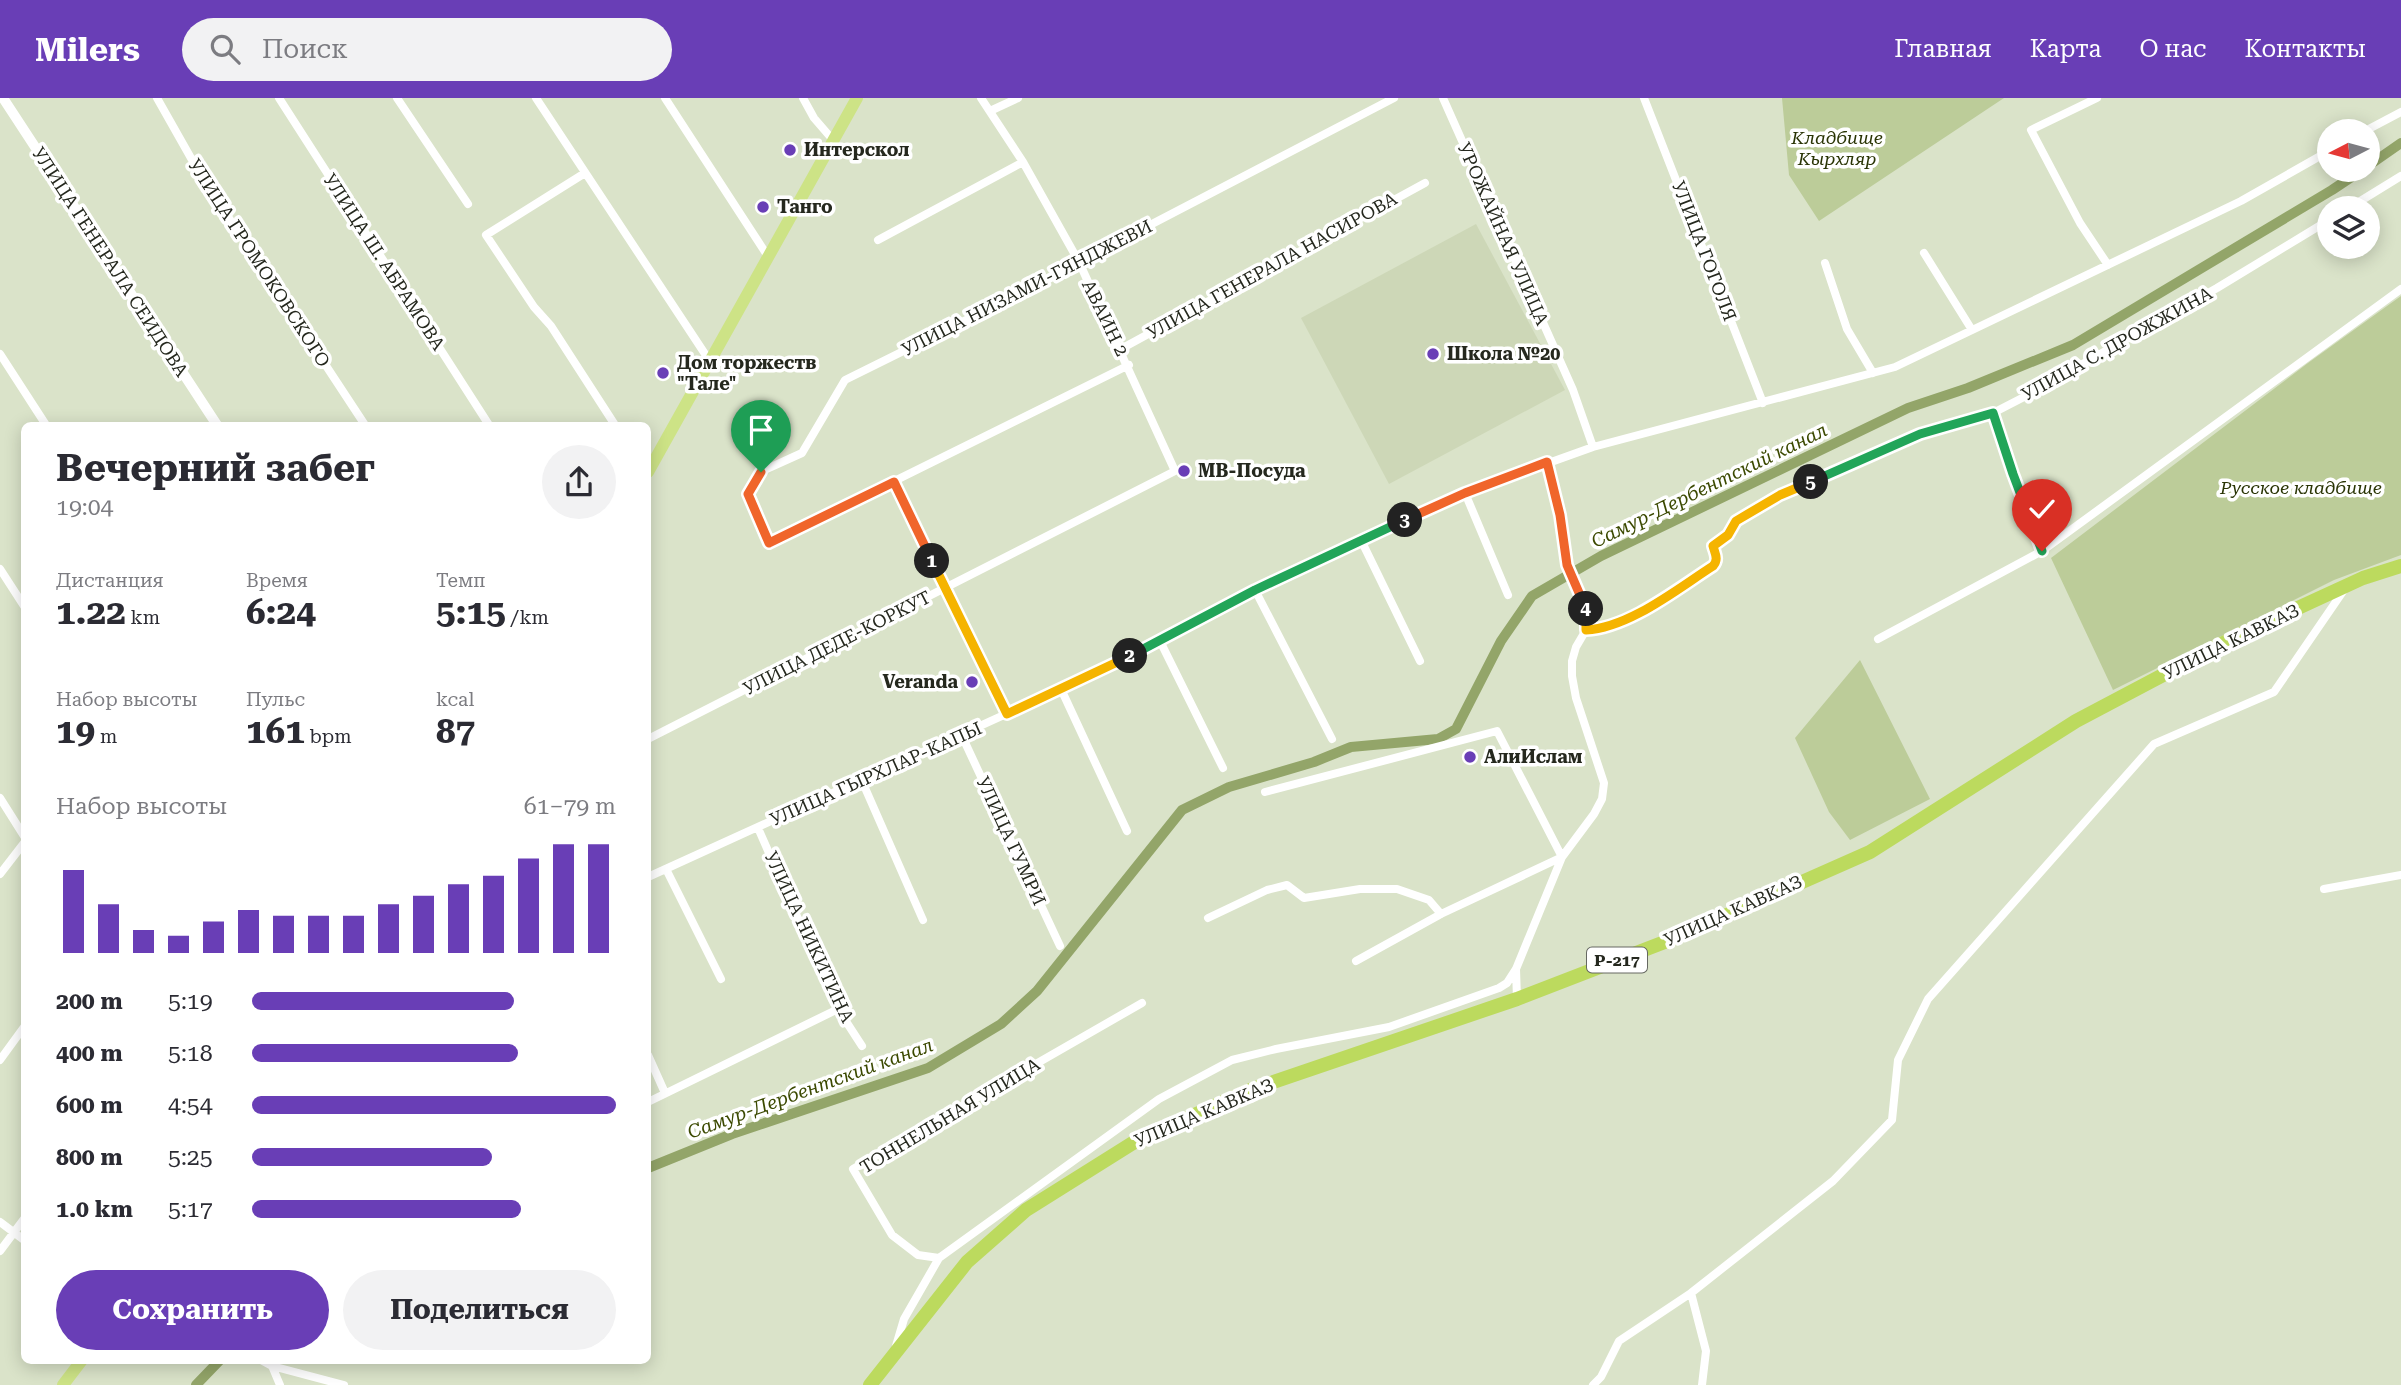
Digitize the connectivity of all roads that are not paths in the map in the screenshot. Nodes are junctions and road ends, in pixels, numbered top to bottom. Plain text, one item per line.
1 (3, 98) edge
2 (157, 98) edge
3 (279, 98) edge
4 (397, 98) edge
5 (537, 98) edge
6 (666, 98) edge
7 (803, 98) edge
8 (857, 98) edge
9 (981, 98) edge
10 (1018, 98) edge
11 (1394, 98) edge
12 (1443, 98) edge
13 (1644, 98) edge
14 (2097, 98) edge
15 (4, 110) edge
16 (990, 111) junction
17 (2401, 112) edge
18 (2380, 123) edge
19 (834, 140) junction
20 (2317, 157) edge
21 (1023, 162) junction
22 (585, 173) junction
23 (2401, 176) edge
24 (1425, 183) dead end
25 (2368, 196) edge
26 (468, 204) dead end
27 (2317, 227) edge
28 (878, 240) dead end
29 (1924, 253) dead end
30 (769, 258) junction
31 (1079, 262) junction
32 (1825, 263) dead end
33 (2108, 265) junction
34 (2401, 289) edge
35 (1972, 330) junction
36 (1119, 350) junction
37 (0, 354) edge
38 (711, 363) junction
39 (1129, 365) junction
40 (1873, 373) junction
41 (1763, 403) junction
42 (1993, 413) junction
43 (44, 422) edge
44 (214, 422) edge
45 (363, 422) edge
46 (487, 422) edge
47 (613, 422) edge
48 (1593, 447) junction
49 (1547, 462) junction
50 (651, 467) edge
51 (1175, 471) joint
52 (894, 482) junction
53 (1465, 493) junction
54 (1361, 540) junction
55 (2042, 551) junction
56 (2401, 566) edge
57 (0, 569) edge
58 (2348, 585) junction
59 (945, 587) junction
60 (1255, 590) junction
61 (1508, 595) dead end
62 (21, 601) edge
63 (1586, 630) junction
64 (1878, 639) dead end
65 (1160, 641) junction
66 (1420, 661) dead end
67 (1061, 690) junction
68 (1007, 714) junction
69 (962, 736) junction
70 (651, 737) edge
71 (1332, 739) dead end
72 (1223, 768) dead end
73 (862, 781) junction
74 (1265, 792) dead end
75 (0, 798) edge
76 (758, 828) junction
77 (21, 831) edge
78 (1127, 831) dead end
79 (21, 847) edge
80 (1562, 857) junction
81 (666, 869) junction
82 (0, 874) edge
83 (2401, 875) edge
84 (651, 876) edge
85 (2324, 889) dead end
86 (1441, 914) junction
87 (1208, 918) dead end
88 (923, 920) dead end
89 (1060, 946) dead end
90 (1356, 961) dead end
91 (1516, 969) junction
92 (721, 979) dead end
93 (1517, 999) junction
94 (1142, 1003) dead end
95 (838, 1009) junction
96 (21, 1031) edge
97 (862, 1046) dead end
98 (0, 1060) edge
99 (651, 1062) edge
100 (665, 1093) junction
101 (651, 1100) edge
102 (0, 1222) edge
103 (21, 1223) edge
104 (14, 1233) junction
105 (21, 1238) edge
106 (0, 1251) edge
107 (939, 1258) junction
108 (1691, 1293) junction
109 (891, 1360) junction
110 (79, 1364) edge
111 (268, 1364) edge
112 (272, 1366) junction
113 (63, 1385) edge
114 (280, 1385) edge
115 (344, 1385) edge
116 (870, 1385) edge
117 (1593, 1385) edge
118 (1702, 1385) edge

1 - 15 street, УЛИЦА ГЕНЕРАЛА СЕИДОВА
2 - 45 street, УЛИЦА ГРОМОКОВСКОГО
3 - 46 street, УЛИЦА Ш. АБРАМОВА
4 - 26 street
5 - 22 street
6 - 30 street
7 - 19 street
8 - 19 main road
9 - 16 street, АВАИН 2
10 - 16 street
11 - 31 street, УЛИЦА НИЗАМИ-ГЯНДЖЕВИ
12 - 48 street, УРОЖАЙНАЯ УЛИЦА
13 - 41 street, УЛИЦА ГОГОЛЯ
14 - 33 street
15 - 44 street, УЛИЦА ГЕНЕРАЛА СЕИДОВА
16 - 21 street, АВАИН 2
17 - 18 street
19 - 30 main road
20 - 33 street
21 - 28 street
21 - 31 street, АВАИН 2
22 - 38 street
22 - 47 street
23 - 25 street
24 - 36 street, УЛИЦА ГЕНЕРАЛА НАСИРОВА
27 - 42 street, УЛИЦА С. ДРОЖЖИНА
29 - 35 street
30 - 38 main road
31 - 36 street, АВАИН 2
31 - 52 street, УЛИЦА НИЗАМИ-ГЯНДЖЕВИ
32 - 40 street
33 - 35 street
34 - 55 street
35 - 40 street
36 - 39 street, АВАИН 2
37 - 43 street
38 - 50 main road
39 - 51 street, АВАИН 2
39 - 52 street
40 - 41 street
41 - 48 street, УЛИЦА ГЫРХЛАР-КАПЫ
42 - 55 street
42 - 63 street, УЛИЦА С. ДРОЖЖИНА
48 - 49 street, УЛИЦА ГЫРХЛАР-КАПЫ
49 - 53 street, УЛИЦА ГЫРХЛАР-КАПЫ
49 - 63 street
51 - 59 street, УЛИЦА ДЕДЕ-КОРКУТ
52 - 59 street
53 - 54 street, УЛИЦА ГЫРХЛАР-КАПЫ
53 - 61 street
54 - 60 street, УЛИЦА ГЫРХЛАР-КАПЫ
54 - 66 street
55 - 64 street
56 - 58 highway, УЛИЦА КАВКАЗ / Р-217
57 - 62 street
58 - 93 highway, УЛИЦА КАВКАЗ / Р-217
58 - 108 street
59 - 68 street
59 - 70 street, УЛИЦА ДЕДЕ-КОРКУТ
60 - 65 street, УЛИЦА ГЫРХЛАР-КАПЫ
60 - 71 street
63 - 80 street
65 - 67 street, УЛИЦА ГЫРХЛАР-КАПЫ
65 - 72 street
67 - 68 street, УЛИЦА ГЫРХЛАР-КАПЫ
67 - 78 street
68 - 69 street, УЛИЦА ГЫРХЛАР-КАПЫ
69 - 73 street, УЛИЦА ГЫРХЛАР-КАПЫ
69 - 89 street, УЛИЦА ГУМРИ
73 - 76 street, УЛИЦА ГЫРХЛАР-КАПЫ
73 - 88 street
74 - 80 street
75 - 77 street
76 - 81 street, УЛИЦА ГЫРХЛАР-КАПЫ
76 - 95 street, УЛИЦА НИКИТИНА
79 - 82 street
80 - 86 street
80 - 91 street
81 - 84 street, УЛИЦА ГЫРХЛАР-КАПЫ
81 - 92 street
83 - 85 street
86 - 87 street
86 - 90 street
91 - 93 street
91 - 107 street
93 - 109 highway, УЛИЦА КАВКАЗ / Р-217
94 - 107 street, ТОННЕЛЬНАЯ УЛИЦА
95 - 97 street, УЛИЦА НИКИТИНА
95 - 100 street
96 - 98 street
99 - 100 street
100 - 101 street
102 - 104 street
103 - 104 street
104 - 105 street
104 - 106 street
107 - 109 street
108 - 117 street
108 - 118 street
109 - 116 highway, УЛИЦА КАВКАЗ / Р-217
110 - 113 main road
111 - 112 street
112 - 114 street
112 - 115 street

